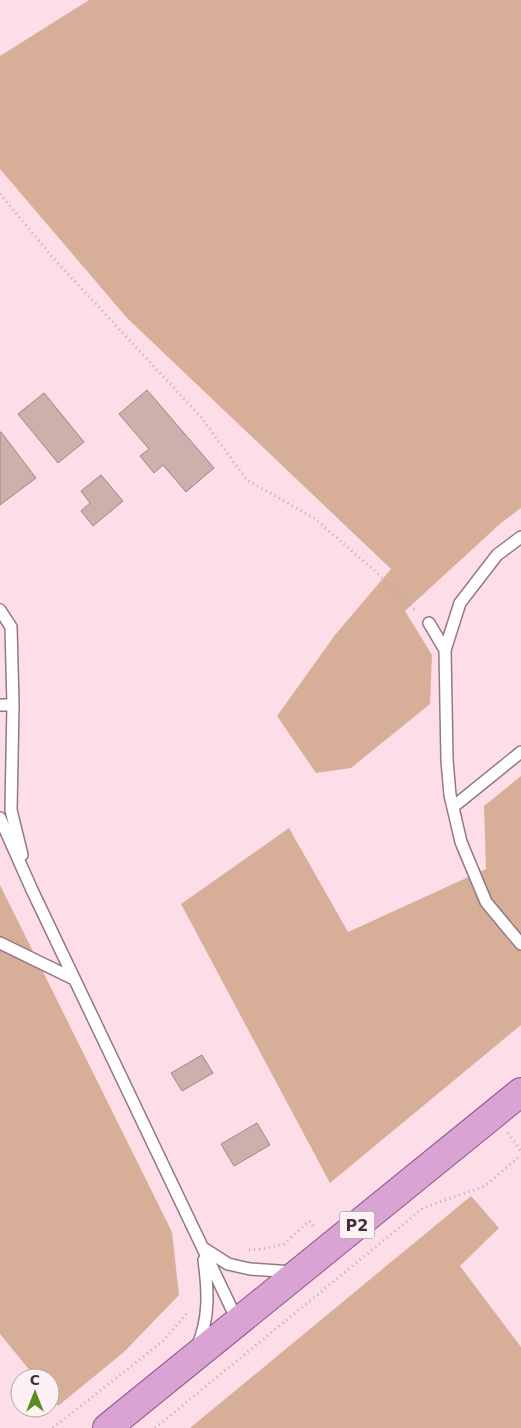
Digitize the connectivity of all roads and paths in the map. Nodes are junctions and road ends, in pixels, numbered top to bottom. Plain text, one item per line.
1 (0, 194) edge
2 (521, 537) edge
3 (0, 610) edge
4 (429, 623) joint
5 (445, 650) junction
6 (0, 705) edge
7 (12, 705) junction
8 (521, 752) edge
9 (453, 807) junction
10 (0, 818) edge
11 (32, 890) junction
12 (0, 942) edge
13 (521, 944) edge
14 (74, 979) junction
15 (521, 1092) edge
16 (521, 1155) edge
17 (309, 1221) dead end
18 (203, 1248) junction
19 (228, 1264) junction
20 (300, 1272) junction
21 (207, 1279) junction
22 (238, 1322) junction
23 (190, 1360) junction
24 (53, 1428) edge
25 (107, 1428) edge
26 (155, 1428) edge

1 - 4 path
2 - 5 lane
3 - 7 lane
4 - 5 lane
5 - 9 lane
6 - 7 lane
7 - 11 lane
8 - 9 lane
9 - 13 lane
10 - 11 lane
11 - 14 lane
12 - 14 lane
14 - 18 lane
15 - 20 main road, Р2
16 - 26 path
17 - 19 path
18 - 19 lane
18 - 21 lane
18 - 22 lane
19 - 20 lane
20 - 22 main road, Р2
21 - 23 lane
21 - 24 path
22 - 23 main road, Р2
23 - 25 main road, Р2

